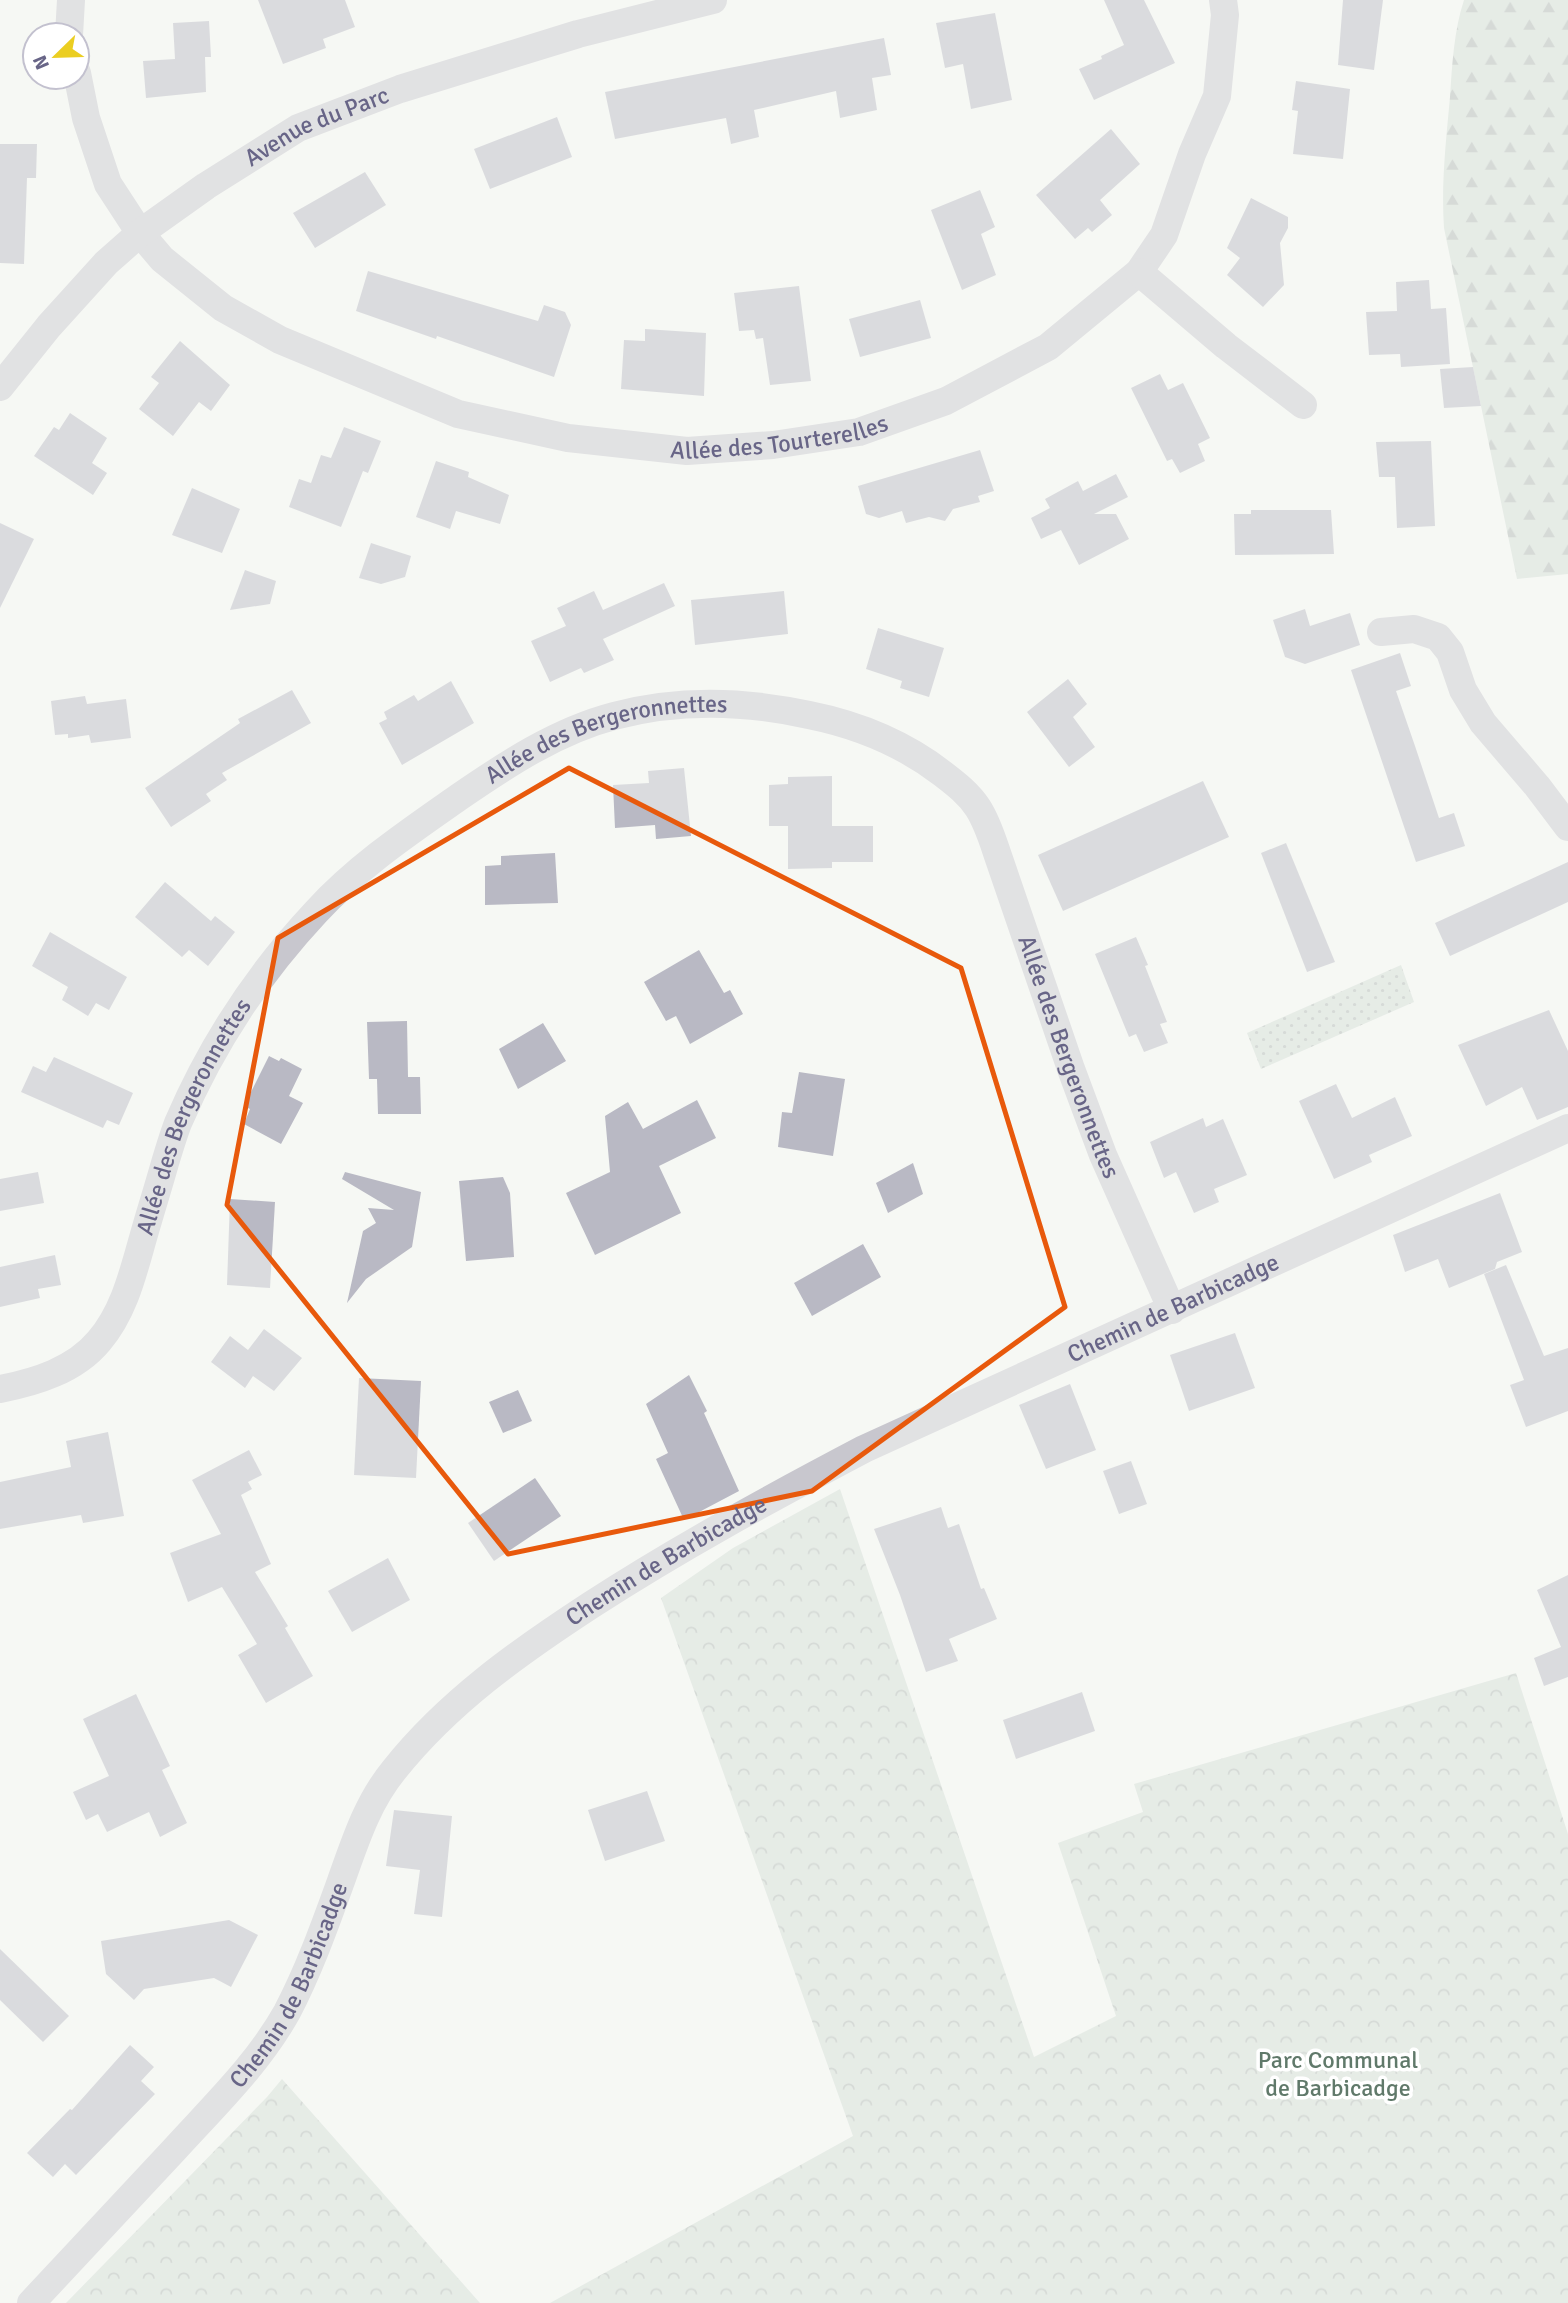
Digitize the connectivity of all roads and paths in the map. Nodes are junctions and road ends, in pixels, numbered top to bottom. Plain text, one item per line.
1 (71, 0) edge
2 (713, 0) edge
3 (1223, 0) edge
4 (70, 21) edge
5 (81, 91) edge
6 (140, 233) junction
7 (1139, 272) junction
8 (0, 387) edge
9 (1303, 405) dead end
10 (1381, 632) dead end
11 (1568, 827) edge
12 (1568, 1128) edge
13 (1172, 1310) junction
14 (0, 1389) edge
15 (31, 2303) edge

1 - 4 street
2 - 6 street, Avenue du Parc
3 - 7 street, Allée des Tourterelles
5 - 6 street, Allée des Tourterelles
6 - 7 street, Allée des Tourterelles
6 - 8 street, Avenue du Parc
7 - 9 street
10 - 11 street
12 - 13 street, Chemin de Barbicadge
13 - 14 street, Allée des Bergeronnettes
13 - 15 street, Chemin de Barbicadge

